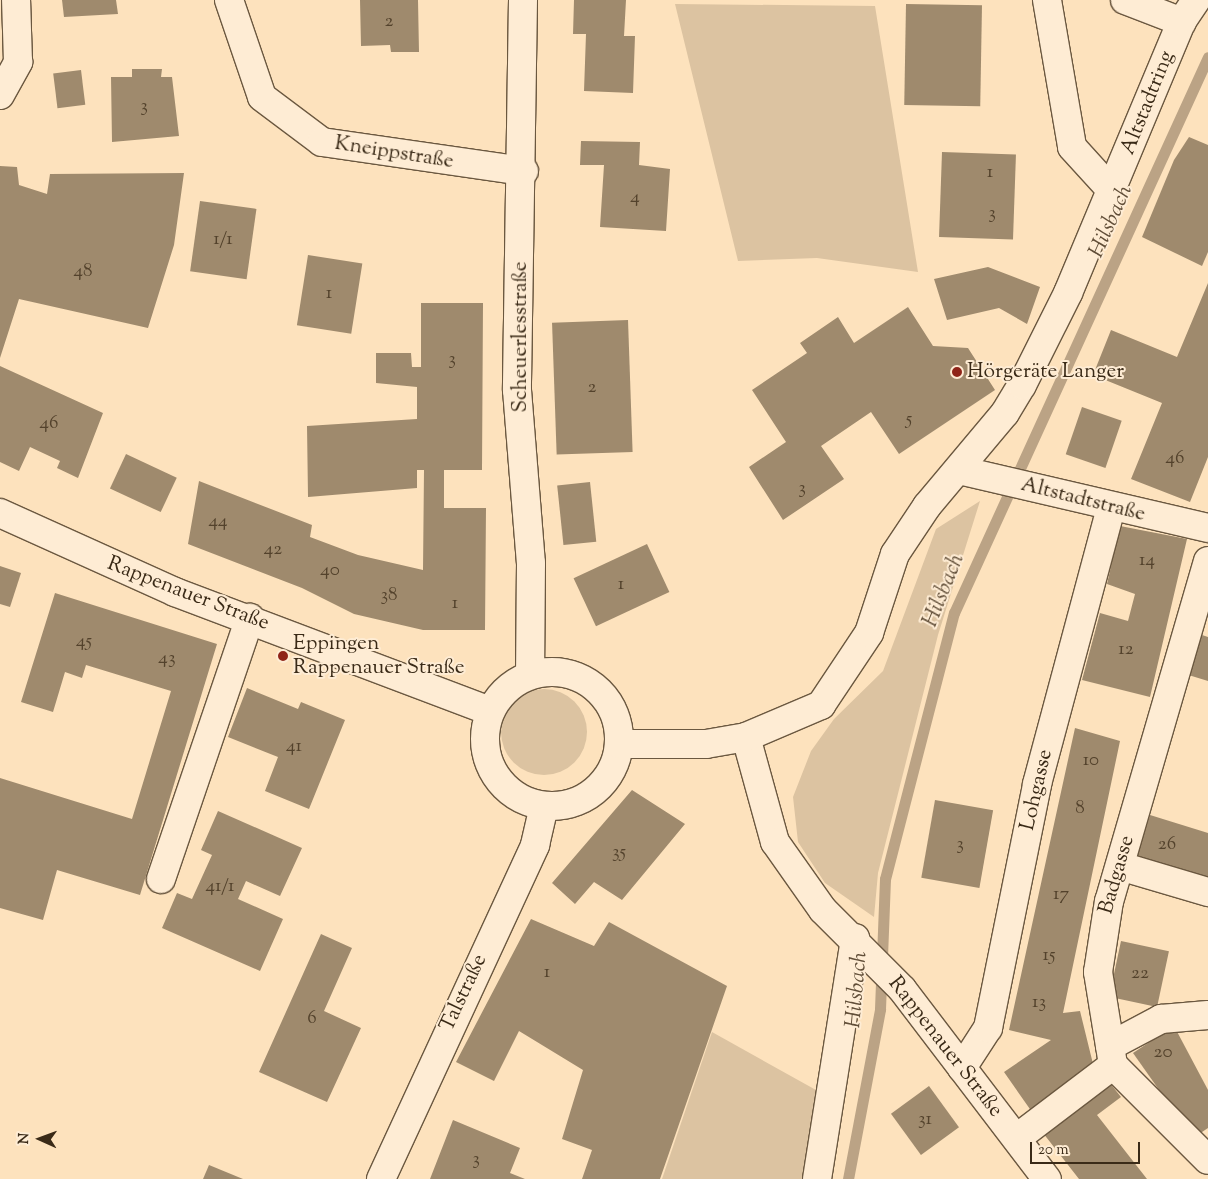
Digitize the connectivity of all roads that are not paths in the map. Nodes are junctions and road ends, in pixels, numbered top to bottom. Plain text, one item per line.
1 (16, 0) edge
2 (229, 0) edge
3 (522, 0) edge
4 (1047, 0) edge
5 (1125, 0) edge
6 (1189, 11) edge
7 (0, 95) edge
8 (524, 172) junction
9 (1112, 191) junction
10 (959, 470) junction
11 (1111, 508) junction
12 (0, 513) edge
13 (1208, 528) edge
14 (1208, 561) edge
15 (250, 618) junction
16 (1199, 626) edge
17 (530, 674) junction
18 (490, 711) junction
19 (746, 737) junction
20 (619, 744) junction
21 (544, 806) junction
22 (1120, 866) junction
23 (161, 879) dead end
24 (1208, 892) edge
25 (858, 940) junction
26 (1208, 1015) edge
27 (1112, 1055) junction
28 (962, 1068) junction
29 (1017, 1138) junction
30 (1208, 1160) edge
31 (381, 1179) edge
32 (817, 1179) edge
33 (1047, 1179) edge

1 - 7 street
2 - 8 street, Kneippstraße
3 - 8 street, Scheuerlesstraße
4 - 9 street
5 - 6 street
6 - 9 street, Altstadtring
8 - 17 street, Scheuerlesstraße
9 - 10 street, Altstadtring
10 - 11 street, Altstadtstraße
10 - 19 street, Altstadtring
11 - 13 street, Altstadtstraße
11 - 28 street, Lohgasse
12 - 15 street, Rappenauer Straße
14 - 16 street, Badgasse
15 - 18 street, Rappenauer Straße
15 - 23 street
16 - 22 street, Badgasse
17 - 18 street
17 - 20 street
18 - 21 street
19 - 20 street, Altstadtring
19 - 25 street, Rappenauer Straße
20 - 21 street
21 - 31 street, Talstraße
22 - 24 street
22 - 27 street, Badgasse
25 - 28 street, Rappenauer Straße
25 - 32 street
26 - 27 street
27 - 29 street
27 - 30 street
28 - 29 street, Rappenauer Straße
29 - 33 street, Rappenauer Straße

